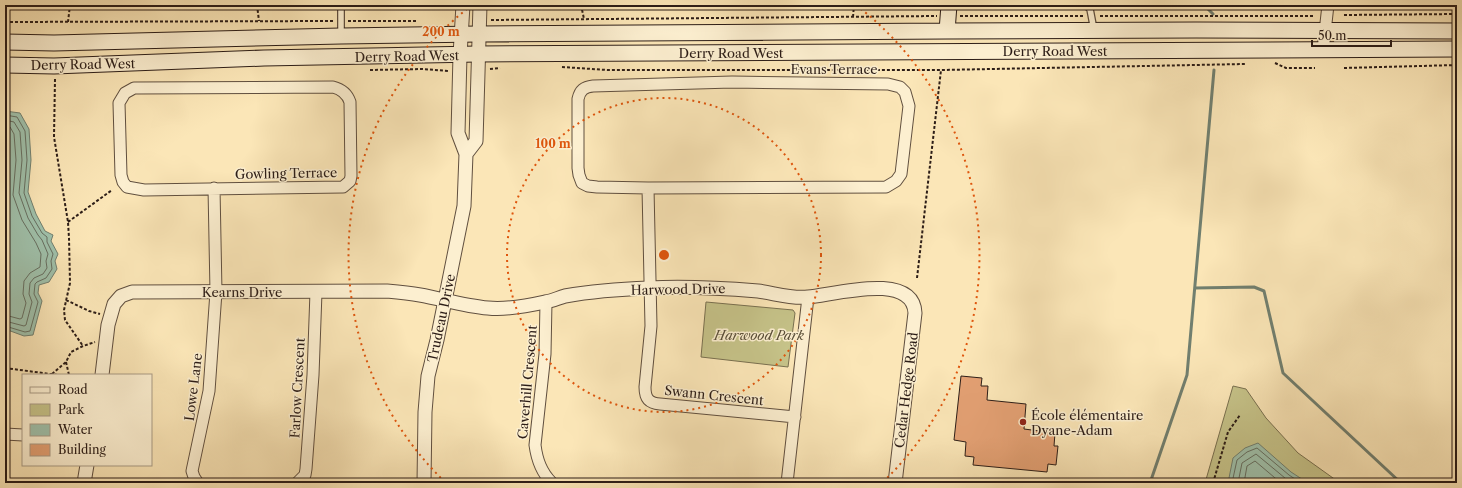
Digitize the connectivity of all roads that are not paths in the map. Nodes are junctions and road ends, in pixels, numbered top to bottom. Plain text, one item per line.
1 (341, 5) edge
2 (463, 5) edge
3 (480, 5) edge
4 (1085, 5) edge
5 (1328, 5) edge
6 (954, 10) edge
7 (1093, 23) junction
8 (1325, 30) junction
9 (947, 31) junction
10 (1457, 31) edge
11 (479, 34) junction
12 (461, 35) junction
13 (341, 36) junction
14 (5, 42) edge
15 (1457, 49) edge
16 (1323, 50) junction
17 (478, 54) junction
18 (460, 55) junction
19 (5, 65) edge
20 (466, 154) junction
21 (214, 188) junction
22 (648, 188) junction
23 (650, 288) junction
24 (216, 292) junction
25 (316, 292) junction
26 (808, 297) junction
27 (910, 297) joint
28 (445, 300) junction
29 (546, 302) junction
30 (102, 374) edge
31 (795, 417) junction
32 (5, 434) edge
33 (22, 435) edge
34 (87, 466) edge
35 (84, 483) edge
36 (198, 483) edge
37 (297, 483) edge
38 (424, 483) edge
39 (552, 483) edge
40 (787, 483) edge
41 (895, 483) edge

1 - 13 lane
2 - 12 street, Trudeau Drive
3 - 11 street, Trudeau Drive
4 - 7 lane
5 - 8 street
6 - 9 main road
7 - 8 main road, Derry Road West
7 - 9 main road, Derry Road West
8 - 10 main road, Derry Road West
8 - 16 street
9 - 11 main road, Derry Road West
11 - 12 main road, Derry Road West
11 - 17 street, Trudeau Drive
12 - 13 main road, Derry Road West
12 - 18 street, Trudeau Drive
13 - 14 main road, Derry Road West
15 - 16 main road, Derry Road West
16 - 17 main road, Derry Road West
17 - 18 main road, Derry Road West
17 - 20 street, Trudeau Drive
18 - 19 main road, Derry Road West
18 - 20 street, Trudeau Drive
20 - 28 street, Trudeau Drive
21 - 21 street, Gowling Terrace
21 - 24 street, Lowe Lane
22 - 22 street, Evans Terrace
22 - 23 street
23 - 26 street, Harwood Drive
23 - 29 street, Harwood Drive
23 - 31 street, Swann Crescent
24 - 25 street, Kearns Drive
24 - 30 street, Kearns Drive
24 - 36 street, Lowe Lane
25 - 28 street, Kearns Drive
25 - 37 street, Farlow Crescent
26 - 27 street, Harwood Drive
26 - 31 street
27 - 41 street, Cedar Hedge Road
28 - 29 street, Harwood Drive
28 - 38 street, Trudeau Drive
29 - 39 street, Caverhill Crescent
31 - 40 street
32 - 33 street
34 - 35 street

